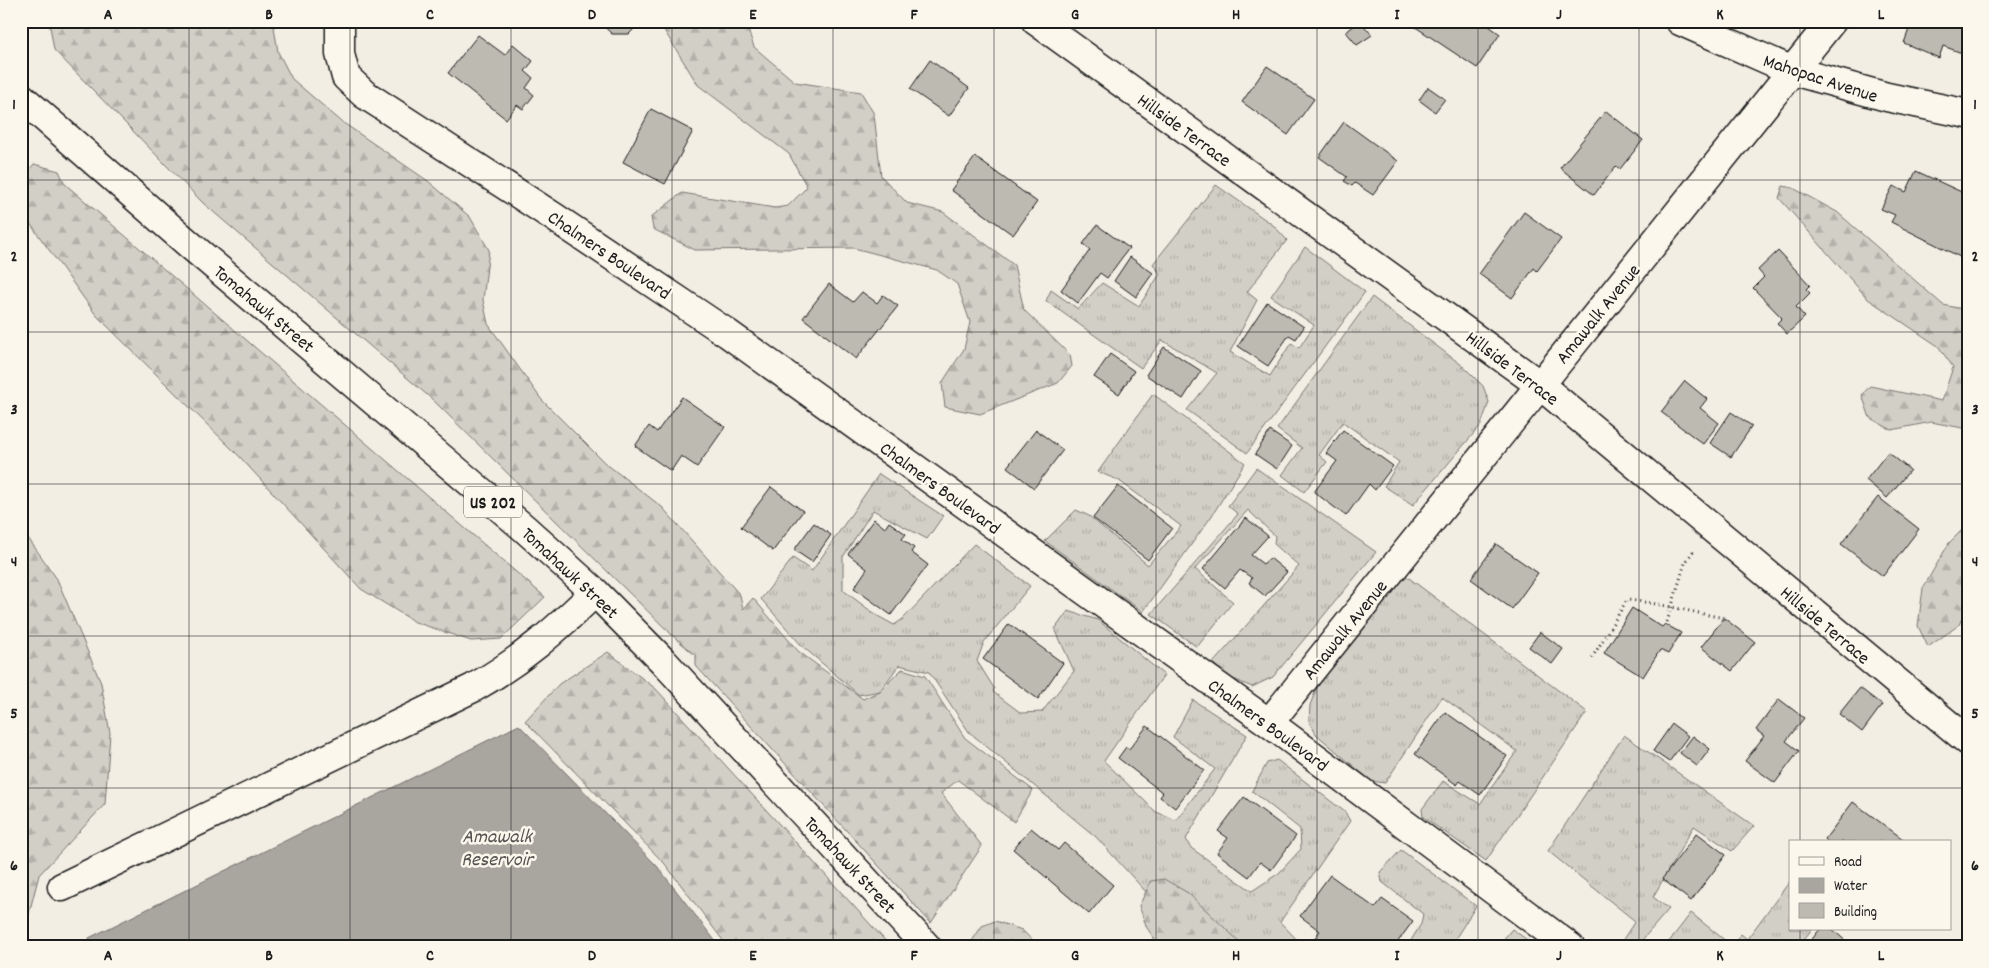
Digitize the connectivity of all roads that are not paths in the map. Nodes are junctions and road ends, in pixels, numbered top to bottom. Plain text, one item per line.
1 (340, 21) edge
2 (1036, 21) edge
3 (1680, 21) edge
4 (1832, 21) edge
5 (1793, 71) junction
6 (21, 97) edge
7 (1968, 114) edge
8 (1540, 385) junction
9 (596, 592) junction
10 (1268, 723) junction
11 (1968, 741) edge
12 (62, 887) dead end
13 (927, 947) edge
14 (1570, 947) edge

1 - 10 street, Chalmers Boulevard
2 - 8 street, Hillside Terrace
3 - 5 street, Mahopac Avenue
4 - 5 street, Amawalk Avenue
5 - 7 street, Mahopac Avenue
5 - 8 street, Amawalk Avenue
6 - 9 street, Tomahawk Street / US 202
8 - 10 street, Amawalk Avenue
8 - 11 street, Hillside Terrace
9 - 12 street
9 - 13 street, Tomahawk Street / US 202
10 - 14 street, Chalmers Boulevard

